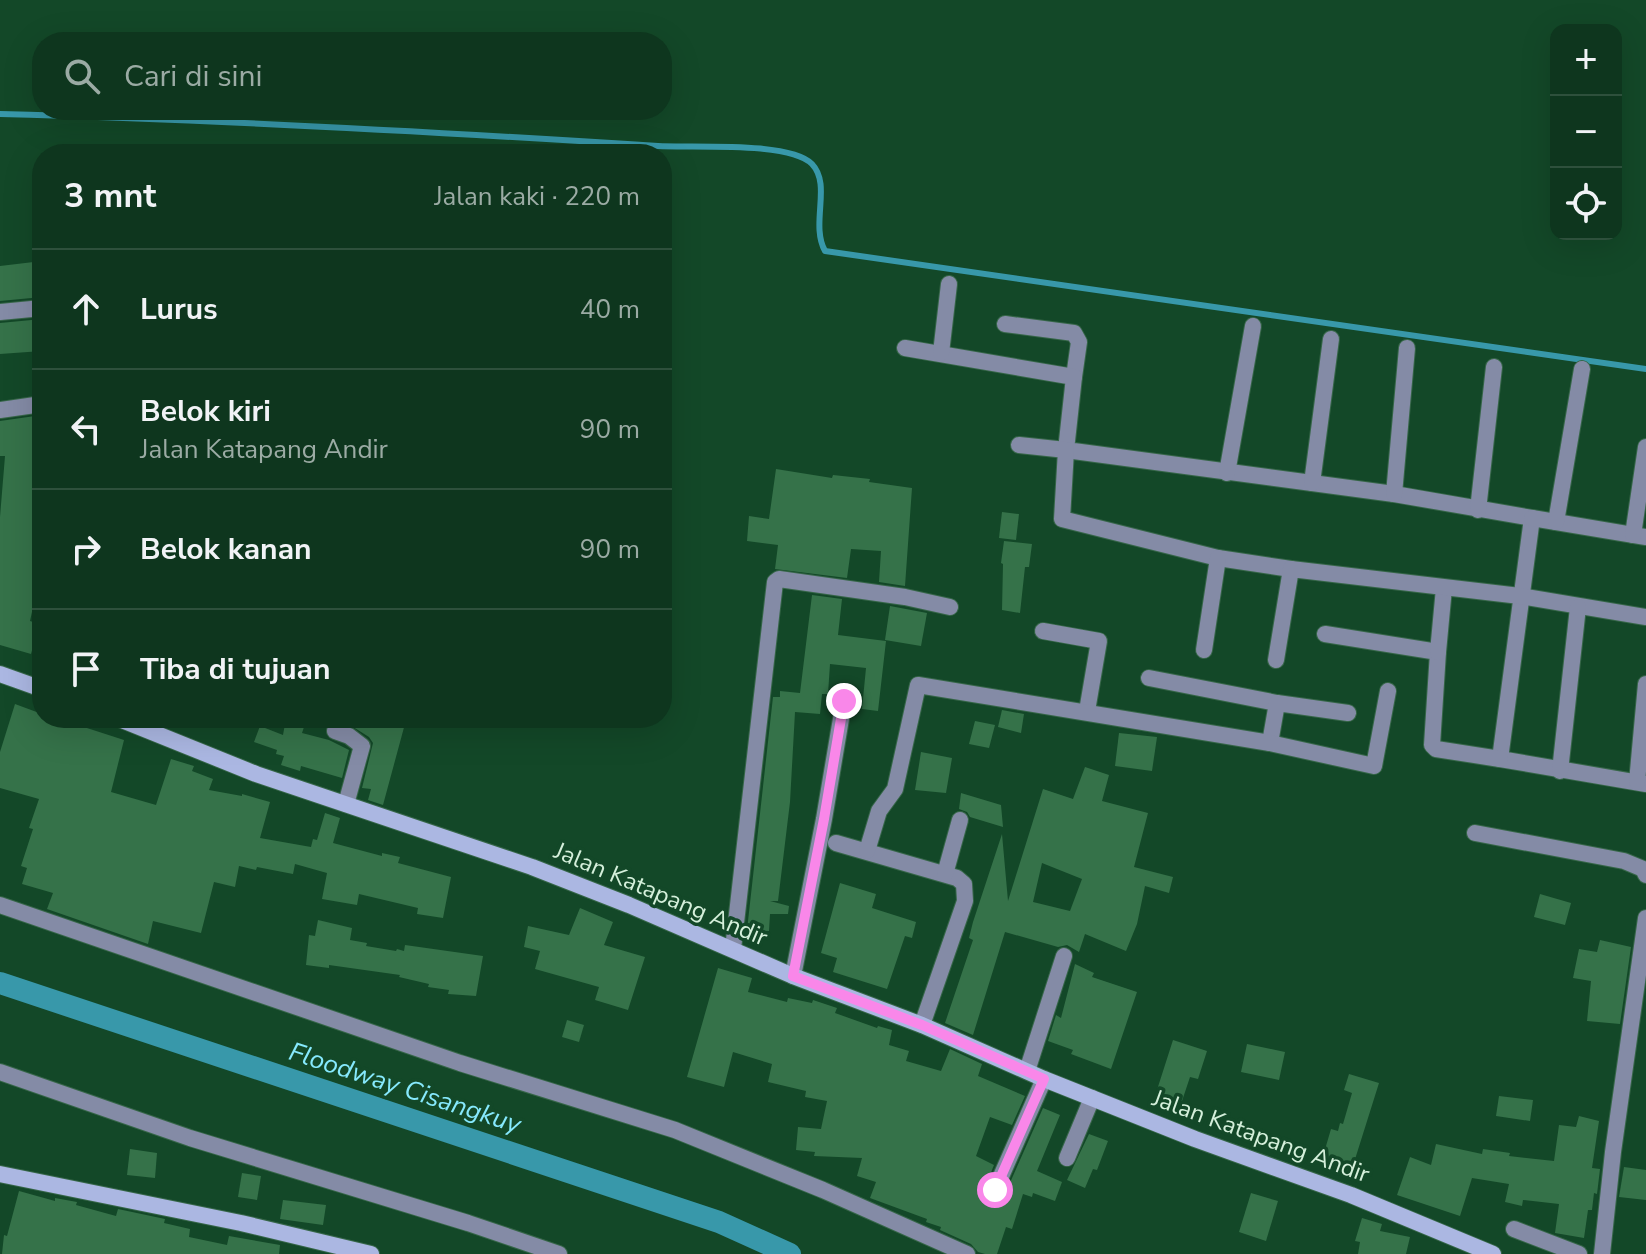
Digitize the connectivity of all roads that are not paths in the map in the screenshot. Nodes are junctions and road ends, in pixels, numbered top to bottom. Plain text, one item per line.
1 (949, 284) dead end
2 (32, 309) edge
3 (0, 312) edge
4 (1005, 324) dead end
5 (1253, 326) dead end
6 (1331, 339) dead end
7 (905, 348) dead end
8 (1407, 348) dead end
9 (941, 353) junction
10 (1494, 367) dead end
11 (1582, 369) dead end
12 (1074, 377) junction
13 (32, 405) edge
14 (0, 410) edge
15 (1019, 445) dead end
16 (1646, 447) edge
17 (1066, 450) junction
18 (1227, 473) junction
19 (1312, 483) junction
20 (1394, 494) junction
21 (1478, 510) junction
22 (1532, 518) junction
23 (1556, 522) junction
24 (1640, 536) edge
25 (1218, 558) junction
26 (1291, 569) junction
27 (1444, 588) junction
28 (1520, 596) junction
29 (950, 607) dead end
30 (1578, 607) junction
31 (1646, 617) edge
32 (1043, 631) dead end
33 (1325, 634) dead end
34 (1204, 650) dead end
35 (1438, 652) junction
36 (1276, 660) dead end
37 (0, 674) edge
38 (1149, 678) dead end
39 (1646, 684) edge
40 (32, 685) edge
41 (1388, 691) dead end
42 (844, 701) dead end
43 (1277, 703) junction
44 (1087, 711) junction
45 (1348, 713) dead end
46 (1645, 714) edge
47 (142, 728) edge
48 (335, 731) dead end
49 (1270, 743) junction
50 (1500, 759) junction
51 (1560, 771) junction
52 (1641, 783) edge
53 (346, 804) junction
54 (960, 820) dead end
55 (1475, 833) dead end
56 (836, 843) dead end
57 (867, 851) junction
58 (945, 874) junction
59 (1646, 875) edge
60 (0, 905) edge
61 (1646, 918) edge
62 (733, 949) junction
63 (1064, 956) dead end
64 (793, 976) junction
65 (922, 1025) junction
66 (1638, 1034) edge
67 (1027, 1071) junction
68 (0, 1072) edge
69 (1044, 1079) junction
70 (1092, 1098) junction
71 (1067, 1158) dead end
72 (0, 1174) edge
73 (995, 1190) dead end
74 (1514, 1229) dead end
75 (371, 1254) edge
76 (559, 1254) edge
77 (967, 1254) edge
78 (1493, 1254) edge
79 (1579, 1254) edge
80 (1602, 1254) edge

1 - 9 street
2 - 3 street
4 - 12 street
5 - 18 street
6 - 19 street
7 - 9 street
8 - 20 street
9 - 12 street
10 - 21 street
11 - 23 street
12 - 17 street
13 - 14 street
15 - 17 street
16 - 24 street
17 - 18 street
17 - 25 street
18 - 19 street
19 - 20 street
20 - 21 street
21 - 22 street
22 - 23 street
22 - 28 street
23 - 24 street
25 - 26 street
25 - 34 street
26 - 27 street
26 - 36 street
27 - 28 street
27 - 35 street
28 - 30 street
28 - 50 street
29 - 62 street
30 - 31 street
30 - 51 street
32 - 44 street
33 - 35 street
35 - 50 street
37 - 40 street
38 - 43 street
39 - 46 street
41 - 49 street
42 - 64 street
43 - 45 street
43 - 49 street
44 - 49 street
44 - 57 street
46 - 52 street
47 - 53 street, Jalan Katapang Andir
48 - 53 street
50 - 51 street
51 - 52 street
53 - 62 street, Jalan Katapang Andir
54 - 58 street
55 - 59 street
56 - 57 street
57 - 58 street
58 - 65 street
60 - 77 street
61 - 66 street
62 - 64 street, Jalan Katapang Andir
63 - 67 street
64 - 65 street, Jalan Katapang Andir
65 - 67 street, Jalan Katapang Andir
66 - 80 street
67 - 69 street, Jalan Katapang Andir
68 - 76 street
69 - 70 street, Jalan Katapang Andir
69 - 73 street
70 - 71 street
70 - 78 street, Jalan Katapang Andir
72 - 75 street
74 - 79 street

